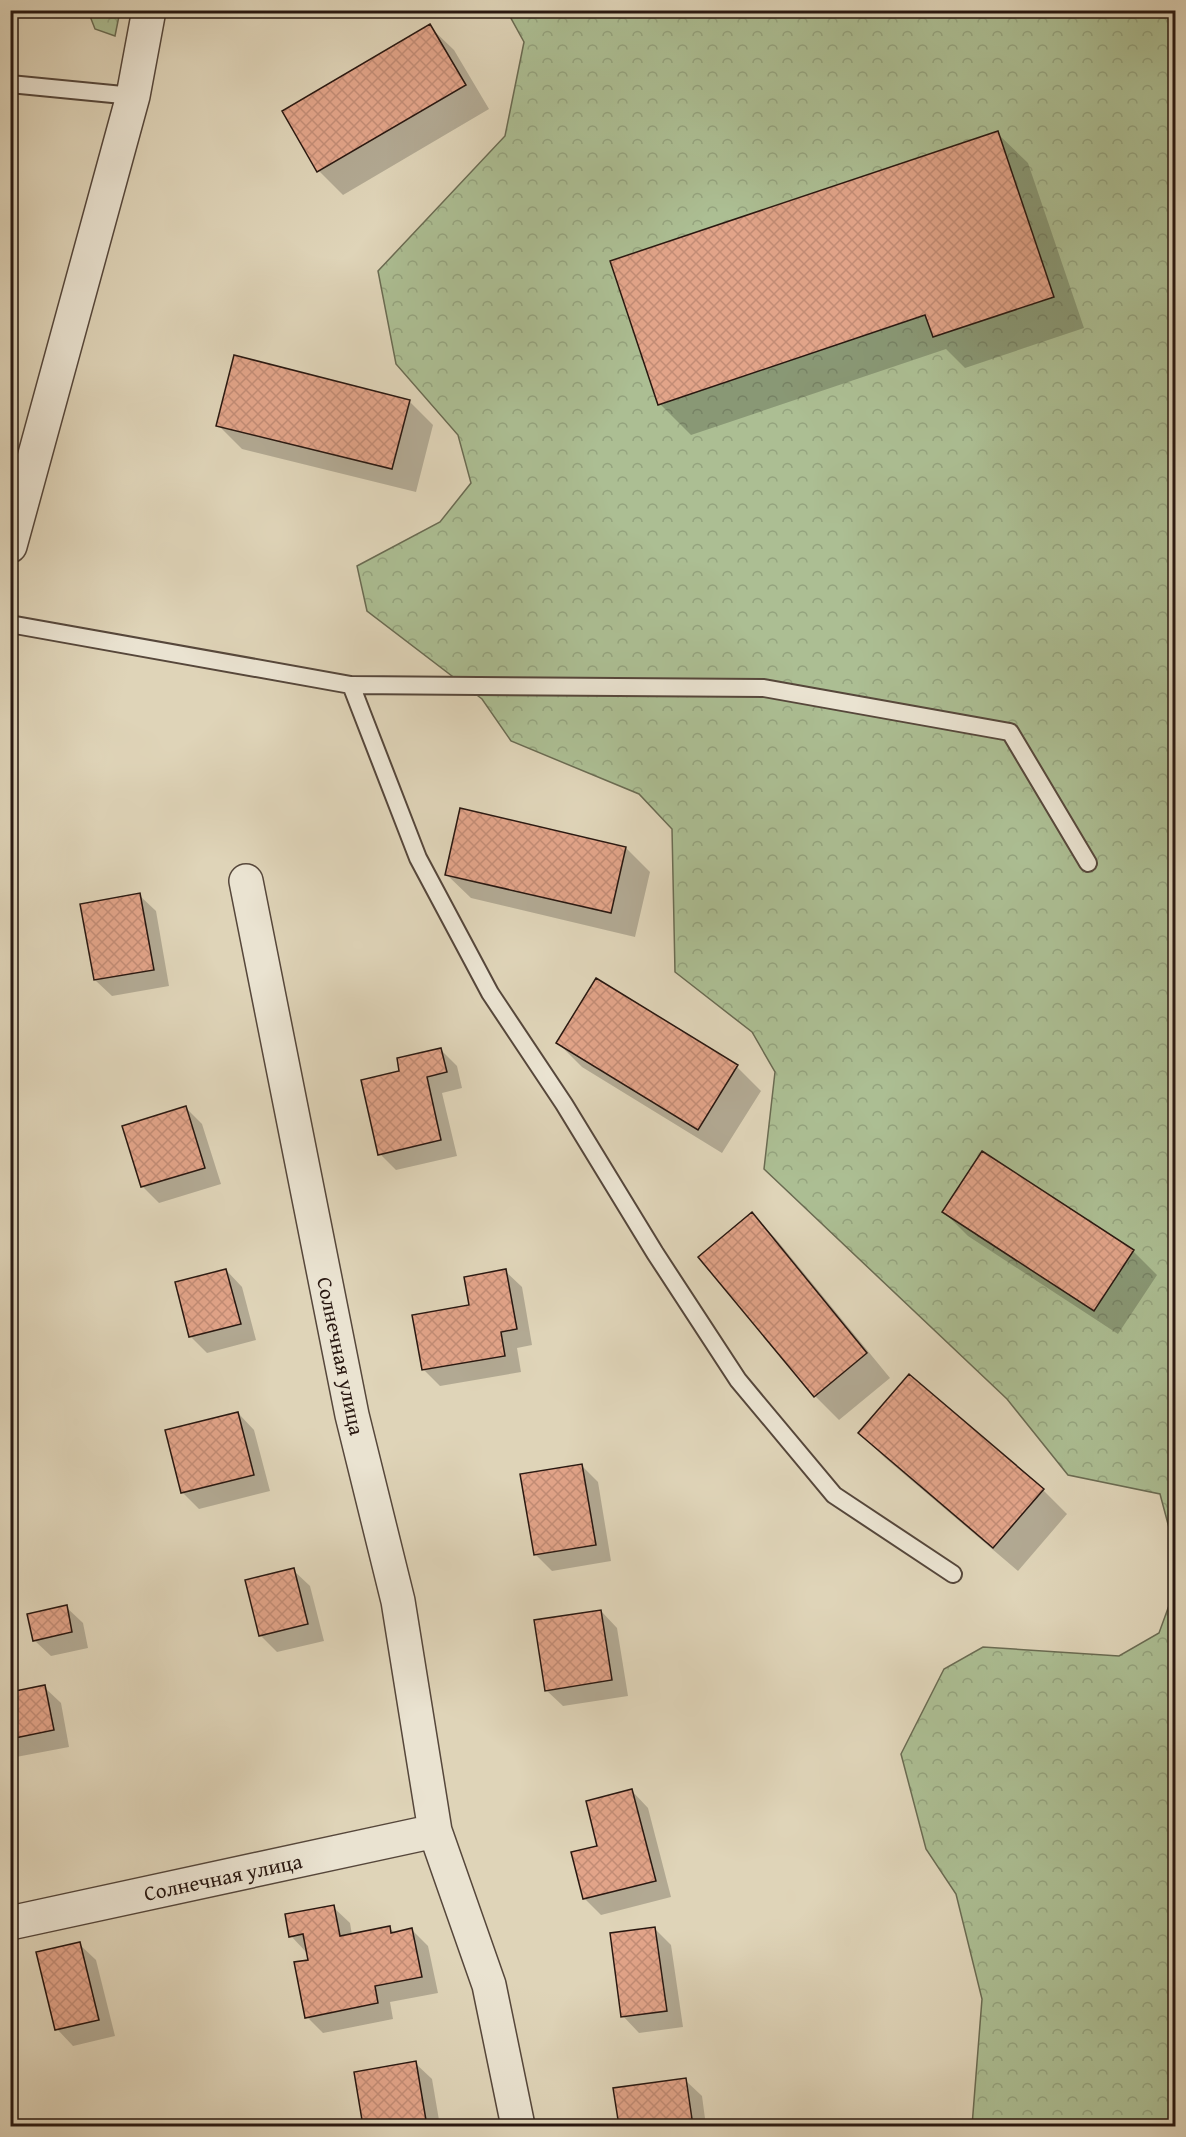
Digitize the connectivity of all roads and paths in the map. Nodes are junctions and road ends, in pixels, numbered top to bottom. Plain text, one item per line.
1 (149, 10) edge
2 (10, 84) edge
3 (133, 96) junction
4 (10, 546) edge
5 (10, 624) edge
6 (351, 685) junction
7 (1088, 863) dead end
8 (246, 881) dead end
9 (953, 1574) dead end
10 (435, 1831) junction
11 (10, 1923) edge
12 (518, 2127) edge

1 - 3 street
2 - 3 lane
3 - 4 street
5 - 6 lane
6 - 7 lane
6 - 9 lane
8 - 10 street, Солнечная улица
10 - 11 street, Солнечная улица
10 - 12 street, Солнечная улица

